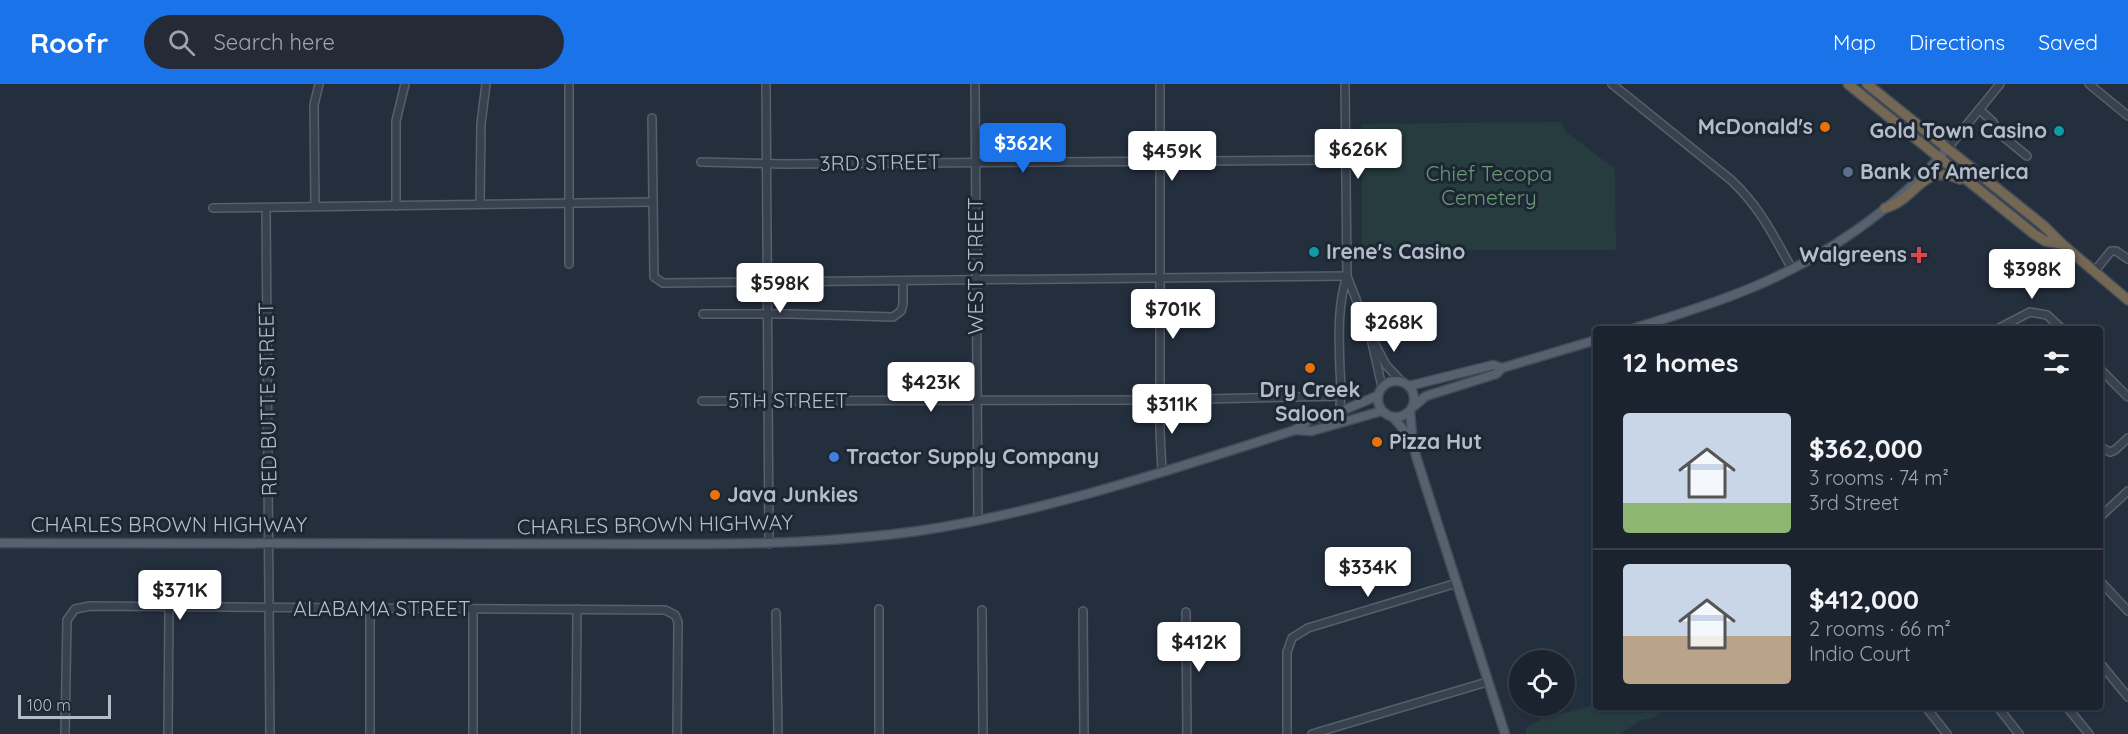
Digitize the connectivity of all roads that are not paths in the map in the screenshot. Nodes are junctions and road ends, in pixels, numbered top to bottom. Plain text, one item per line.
1 (319, 84) edge
2 (405, 84) edge
3 (486, 84) edge
4 (569, 84) edge
5 (766, 84) edge
6 (975, 84) edge
7 (1160, 84) edge
8 (1345, 84) edge
9 (1612, 84) edge
10 (1848, 84) edge
11 (1856, 84) edge
12 (2000, 84) edge
13 (2089, 84) edge
14 (1868, 85) edge
15 (1980, 110) junction
16 (2128, 116) edge
17 (652, 118) dead end
18 (1947, 149) junction
19 (2027, 156) dead end
20 (1939, 158) junction
21 (1160, 160) junction
22 (1346, 160) junction
23 (975, 161) junction
24 (701, 162) dead end
25 (767, 163) junction
26 (1970, 182) junction
27 (569, 202) junction
28 (653, 202) junction
29 (480, 203) junction
30 (315, 206) junction
31 (396, 206) junction
32 (213, 208) dead end
33 (266, 208) junction
34 (1885, 208) junction
35 (2062, 244) junction
36 (2128, 259) edge
37 (569, 264) dead end
38 (1792, 269) junction
39 (2094, 272) junction
40 (1347, 276) junction
41 (1161, 279) junction
42 (976, 280) junction
43 (903, 281) junction
44 (768, 282) junction
45 (2128, 300) edge
46 (702, 314) dead end
47 (768, 314) junction
48 (1642, 326) edge
49 (2003, 326) edge
50 (2059, 326) edge
51 (1371, 338) junction
52 (1593, 341) edge
53 (1502, 368) junction
54 (2103, 372) edge
55 (1405, 384) junction
56 (1382, 387) junction
57 (1341, 396) junction
58 (1377, 396) junction
59 (2128, 398) edge
60 (977, 400) junction
61 (1160, 400) junction
62 (768, 401) junction
63 (702, 402) dead end
64 (1411, 409) junction
65 (1382, 411) junction
66 (1339, 412) junction
67 (1393, 417) junction
68 (1295, 430) junction
69 (1412, 436) junction
70 (2128, 438) edge
71 (2103, 448) edge
72 (1162, 471) junction
73 (2128, 491) edge
74 (2103, 514) edge
75 (978, 519) junction
76 (0, 543) edge
77 (269, 543) junction
78 (769, 544) junction
79 (1457, 583) junction
80 (2103, 584) edge
81 (169, 608) junction
82 (270, 609) junction
83 (370, 609) junction
84 (473, 609) junction
85 (577, 609) junction
86 (879, 609) dead end
87 (982, 610) dead end
88 (1083, 611) dead end
89 (2128, 611) edge
90 (1186, 612) dead end
91 (776, 613) dead end
92 (2103, 667) edge
93 (1487, 682) junction
94 (2128, 697) edge
95 (1928, 710) edge
96 (2000, 710) edge
97 (2069, 710) edge
98 (65, 734) edge
99 (168, 734) edge
100 (270, 734) edge
101 (370, 734) edge
102 (473, 734) edge
103 (576, 734) edge
104 (677, 734) edge
105 (778, 734) edge
106 (879, 734) edge
107 (983, 734) edge
108 (1084, 734) edge
109 (1186, 734) edge
110 (1287, 734) edge
111 (1312, 734) edge
112 (1504, 734) edge
113 (1947, 734) edge
114 (2019, 734) edge
115 (2090, 734) edge

1 - 30 street
2 - 31 street
3 - 29 street
4 - 27 street
5 - 25 street
6 - 23 street, WEST STREET
7 - 21 street
8 - 22 street
9 - 38 street
10 - 20 highway
11 - 14 highway
12 - 15 street
13 - 16 street
14 - 18 highway
15 - 18 street
15 - 19 street
17 - 28 street
18 - 20 main road
18 - 35 highway
20 - 26 highway
20 - 34 main road
21 - 22 street, 3RD STREET
21 - 23 street, 3RD STREET
21 - 41 street
22 - 40 street
23 - 25 street, 3RD STREET
23 - 42 street, WEST STREET
24 - 25 street, 3RD STREET
25 - 44 street
26 - 34 highway
26 - 35 highway
27 - 28 street
27 - 29 street
27 - 37 street
28 - 44 street
29 - 31 street
30 - 31 street
30 - 33 street
32 - 33 street
33 - 77 street, RED BUTTE STREET
34 - 38 main road
35 - 39 highway
36 - 39 street
38 - 48 main road
39 - 45 highway
40 - 41 street
40 - 51 street
40 - 57 street
41 - 42 street
41 - 61 street
42 - 43 street
42 - 60 street, WEST STREET
43 - 44 street
43 - 47 street
44 - 47 street
46 - 47 street
47 - 62 street
49 - 50 street
51 - 55 street
51 - 56 street
52 - 53 main road
53 - 55 main road
53 - 64 main road
54 - 59 street
55 - 56 main road
55 - 64 main road
56 - 58 main road
57 - 61 street, 5TH STREET
57 - 66 street
58 - 65 main road
58 - 66 main road, CHARLES BROWN HIGHWAY
60 - 61 street, 5TH STREET
60 - 62 street, 5TH STREET
60 - 75 street, WEST STREET
61 - 72 street
62 - 63 street, 5TH STREET
62 - 78 street
64 - 67 main road
64 - 69 main road
65 - 67 main road
65 - 68 main road, CHARLES BROWN HIGHWAY
66 - 68 main road, CHARLES BROWN HIGHWAY
67 - 69 main road
68 - 72 main road, CHARLES BROWN HIGHWAY
69 - 79 main road
70 - 71 street
72 - 75 main road, CHARLES BROWN HIGHWAY
73 - 74 street
75 - 78 main road, CHARLES BROWN HIGHWAY
76 - 77 main road, CHARLES BROWN HIGHWAY
77 - 78 main road, CHARLES BROWN HIGHWAY
77 - 82 street, RED BUTTE STREET
79 - 93 main road
79 - 110 street
80 - 89 street
81 - 82 street, ALABAMA STREET
81 - 98 street, ALABAMA STREET
81 - 99 street
82 - 83 street, ALABAMA STREET
82 - 100 street, RED BUTTE STREET
83 - 84 street, ALABAMA STREET
83 - 101 street
84 - 85 street, ALABAMA STREET
84 - 102 street
85 - 103 street
85 - 104 street, ALABAMA STREET
86 - 106 street
87 - 107 street
88 - 108 street
90 - 109 street
91 - 105 street
92 - 94 street
93 - 111 street
93 - 112 main road
95 - 113 street
96 - 114 street
97 - 115 street

